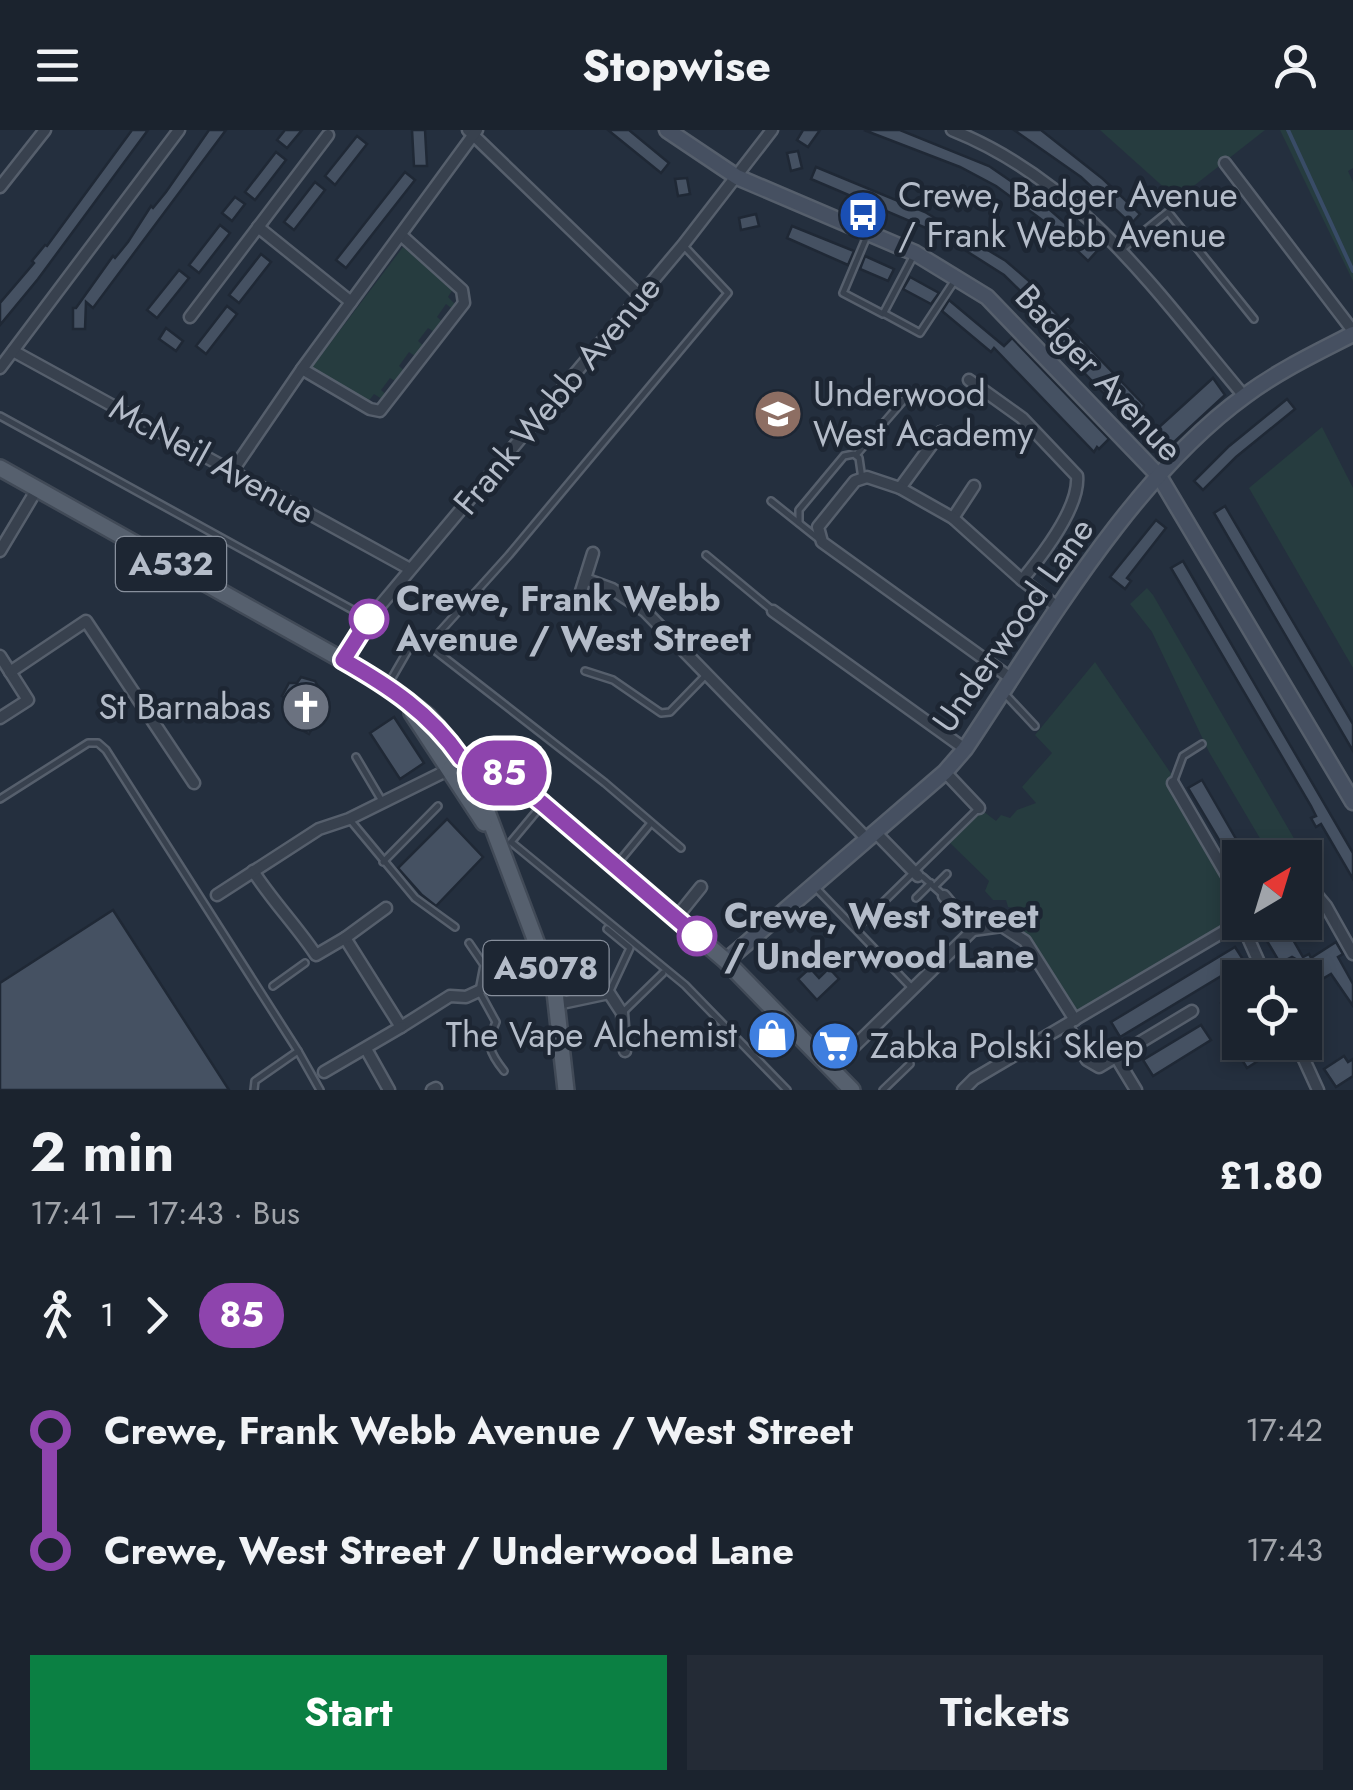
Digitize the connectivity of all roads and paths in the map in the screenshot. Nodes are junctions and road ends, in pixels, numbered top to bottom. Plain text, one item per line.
1 (44, 130) edge
2 (179, 130) edge
3 (667, 130) edge
4 (772, 130) edge
5 (952, 130) edge
6 (473, 132) edge
7 (328, 135) dead end
8 (1225, 163) dead end
9 (1243, 165) dead end
10 (1232, 175) junction
11 (737, 178) junction
12 (0, 187) edge
13 (258, 227) junction
14 (868, 233) junction
15 (401, 235) junction
16 (684, 244) junction
17 (1121, 250) junction
18 (915, 252) junction
19 (956, 277) junction
20 (640, 295) junction
21 (352, 302) junction
22 (884, 314) junction
23 (190, 317) dead end
24 (1254, 319) dead end
25 (1353, 333) edge
26 (13, 350) junction
27 (0, 368) edge
28 (302, 369) junction
29 (969, 380) dead end
30 (909, 394) dead end
31 (1244, 396) junction
32 (0, 416) edge
33 (941, 432) dead end
34 (856, 456) junction
35 (0, 468) edge
36 (232, 470) junction
37 (1159, 476) junction
38 (859, 480) junction
39 (974, 486) dead end
40 (900, 488) junction
41 (37, 490) junction
42 (771, 501) dead end
43 (952, 518) junction
44 (799, 523) junction
45 (822, 542) junction
46 (0, 551) edge
47 (593, 552) dead end
48 (706, 555) dead end
49 (410, 569) junction
50 (585, 580) junction
51 (1022, 580) junction
52 (577, 604) dead end
53 (1060, 608) junction
54 (774, 611) joint
55 (369, 619) junction
56 (428, 645) junction
57 (0, 656) edge
58 (343, 660) junction
59 (585, 670) dead end
60 (10, 672) junction
61 (707, 673) junction
62 (1008, 685) junction
63 (392, 689) junction
64 (0, 718) edge
65 (1035, 726) dead end
66 (1202, 744) dead end
67 (965, 749) junction
68 (356, 757) dead end
69 (456, 763) junction
70 (945, 772) junction
71 (515, 782) junction
72 (194, 783) dead end
73 (1173, 783) joint
74 (469, 785) junction
75 (0, 799) edge
76 (382, 802) junction
77 (1353, 802) edge
78 (543, 804) junction
79 (438, 806) dead end
80 (979, 808) joint
81 (349, 819) junction
82 (651, 823) junction
83 (872, 836) junction
84 (681, 848) dead end
85 (383, 862) junction
86 (1222, 867) edge
87 (615, 868) junction
88 (253, 872) junction
89 (947, 874) dead end
90 (918, 875) junction
91 (933, 885) junction
92 (814, 886) junction
93 (701, 887) dead end
94 (216, 895) dead end
95 (944, 896) joint
96 (916, 898) dead end
97 (1322, 901) edge
98 (386, 908) dead end
99 (676, 918) junction
100 (455, 928) dead end
101 (856, 929) junction
102 (606, 930) dead end
103 (974, 930) junction
104 (1222, 933) edge
105 (345, 938) junction
106 (469, 943) dead end
107 (1353, 954) edge
108 (316, 955) junction
109 (726, 961) junction
110 (305, 963) joint
111 (663, 973) dead end
112 (273, 986) dead end
113 (913, 989) junction
114 (479, 991) junction
115 (609, 993) junction
116 (558, 1004) junction
117 (1192, 1011) dead end
118 (622, 1013) junction
119 (1071, 1022) junction
120 (401, 1027) junction
121 (366, 1049) junction
122 (298, 1051) junction
123 (625, 1051) dead end
124 (1116, 1057) junction
125 (1304, 1060) edge
126 (910, 1064) dead end
127 (832, 1069) junction
128 (504, 1071) dead end
129 (324, 1072) dead end
130 (974, 1079) junction
131 (254, 1090) edge
132 (320, 1090) edge
133 (389, 1090) edge
134 (566, 1090) edge
135 (787, 1090) edge
136 (852, 1090) edge
137 (882, 1090) edge
138 (963, 1090) edge
139 (983, 1090) edge
140 (1136, 1090) edge
141 (1318, 1090) edge

1 - 12 street
2 - 26 street
3 - 11 street, Badger Avenue
4 - 11 street, Frank Webb Avenue
5 - 17 street
6 - 15 street
6 - 20 street
7 - 13 street
8 - 10 street
9 - 10 street
10 - 25 street
11 - 14 street, Badger Avenue
11 - 16 street, Frank Webb Avenue
13 - 21 street
13 - 23 street
14 - 18 street, Badger Avenue
14 - 22 lane
15 - 21 street
15 - 28 street
16 - 20 street, Frank Webb Avenue
16 - 56 lane
17 - 24 lane
17 - 31 street
18 - 19 street, Badger Avenue
18 - 22 lane
19 - 22 lane
19 - 37 street, Badger Avenue
20 - 49 street, Frank Webb Avenue
21 - 28 street
25 - 31 street, Underwood Lane
26 - 27 street
26 - 36 street, McNeil Avenue
28 - 36 street
29 - 51 street
30 - 34 lane
31 - 37 street, Underwood Lane
32 - 55 lane
33 - 40 street
34 - 38 lane
34 - 44 lane
35 - 41 main road, A532
36 - 49 street, McNeil Avenue
37 - 53 street, Underwood Lane
37 - 77 street, Badger Avenue
38 - 40 street
38 - 45 street
39 - 43 street
40 - 43 street
41 - 46 street
41 - 58 main road, A532
42 - 44 lane
43 - 51 street
44 - 45 lane
45 - 62 street
47 - 50 street
48 - 54 lane
49 - 55 street, Frank Webb Avenue
50 - 52 street
50 - 61 street
51 - 53 street
53 - 62 street, Underwood Lane
54 - 67 street
55 - 58 street, Frank Webb Avenue
56 - 63 lane
56 - 82 lane
57 - 60 street
58 - 63 main road, A532
59 - 61 lane
60 - 64 street
60 - 72 street
61 - 83 street
62 - 65 lane
62 - 67 street, Underwood Lane
63 - 69 main road, A532
66 - 73 lane
67 - 70 street, Underwood Lane
68 - 76 lane
69 - 71 main road
69 - 74 main road, A532
69 - 76 street
70 - 80 street
70 - 83 street, Underwood Lane
71 - 74 main road
71 - 78 main road
73 - 86 street
74 - 116 main road, A5078
75 - 122 lane
76 - 81 street
78 - 87 main road
78 - 135 lane
79 - 85 lane
80 - 90 lane
81 - 85 lane
81 - 88 street
82 - 84 lane
82 - 87 lane
83 - 90 street
83 - 92 street, Underwood Lane
85 - 100 lane
87 - 99 main road
88 - 94 street
88 - 108 street
89 - 91 lane
90 - 91 lane
90 - 101 lane
91 - 95 lane
91 - 96 lane
92 - 101 lane
92 - 109 street, Underwood Lane
93 - 99 street
95 - 103 street
97 - 107 street
98 - 105 street
99 - 109 main road
101 - 113 lane
102 - 115 lane
103 - 113 street
103 - 119 street
104 - 119 street
105 - 108 street
105 - 120 street
106 - 114 lane
108 - 110 street
109 - 127 main road
110 - 112 lane
111 - 118 lane
113 - 127 street
114 - 120 street
114 - 128 lane
115 - 116 street
115 - 118 street
116 - 134 main road, A5078
117 - 124 street
118 - 123 street
119 - 124 street
119 - 130 street
120 - 121 street
121 - 129 street
121 - 133 street
122 - 131 lane
122 - 132 lane
124 - 140 street
125 - 141 street
126 - 137 lane
127 - 136 main road
130 - 138 street
130 - 139 street

